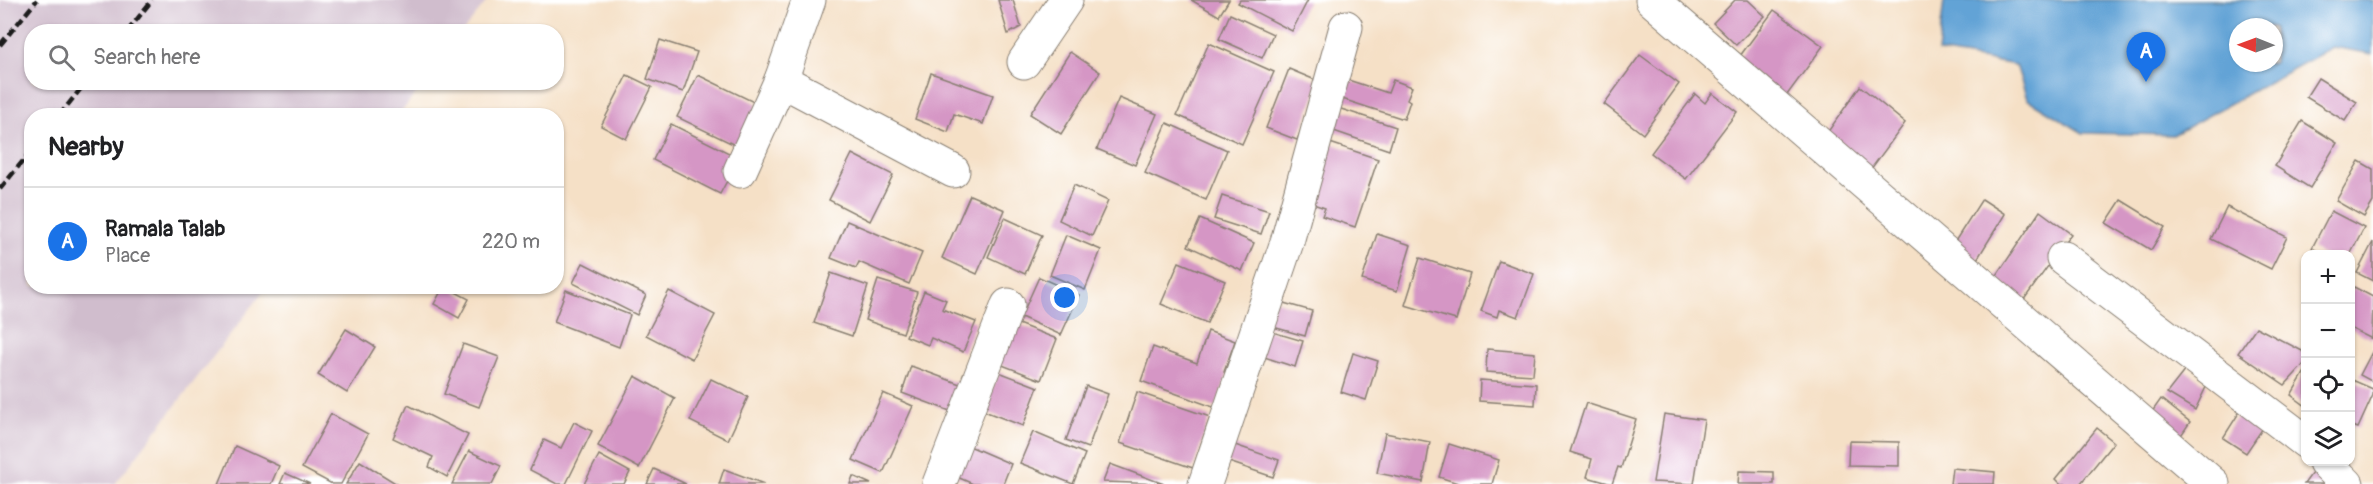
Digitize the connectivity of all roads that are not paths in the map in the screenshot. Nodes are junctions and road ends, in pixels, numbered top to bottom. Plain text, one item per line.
1 (809, 0) edge
2 (1066, 0) edge
3 (1652, 0) edge
4 (1346, 27) dead end
5 (1024, 62) dead end
6 (782, 80) junction
7 (740, 171) dead end
8 (953, 171) dead end
9 (2063, 258) dead end
10 (1008, 304) dead end
11 (2301, 438) edge
12 (2329, 466) edge
13 (939, 484) edge
14 (1205, 484) edge
15 (2213, 484) edge
16 (2347, 484) edge

1 - 6 street
2 - 5 street
3 - 15 street
4 - 14 street
6 - 7 street
6 - 8 street
9 - 11 street
10 - 13 street
12 - 16 street

